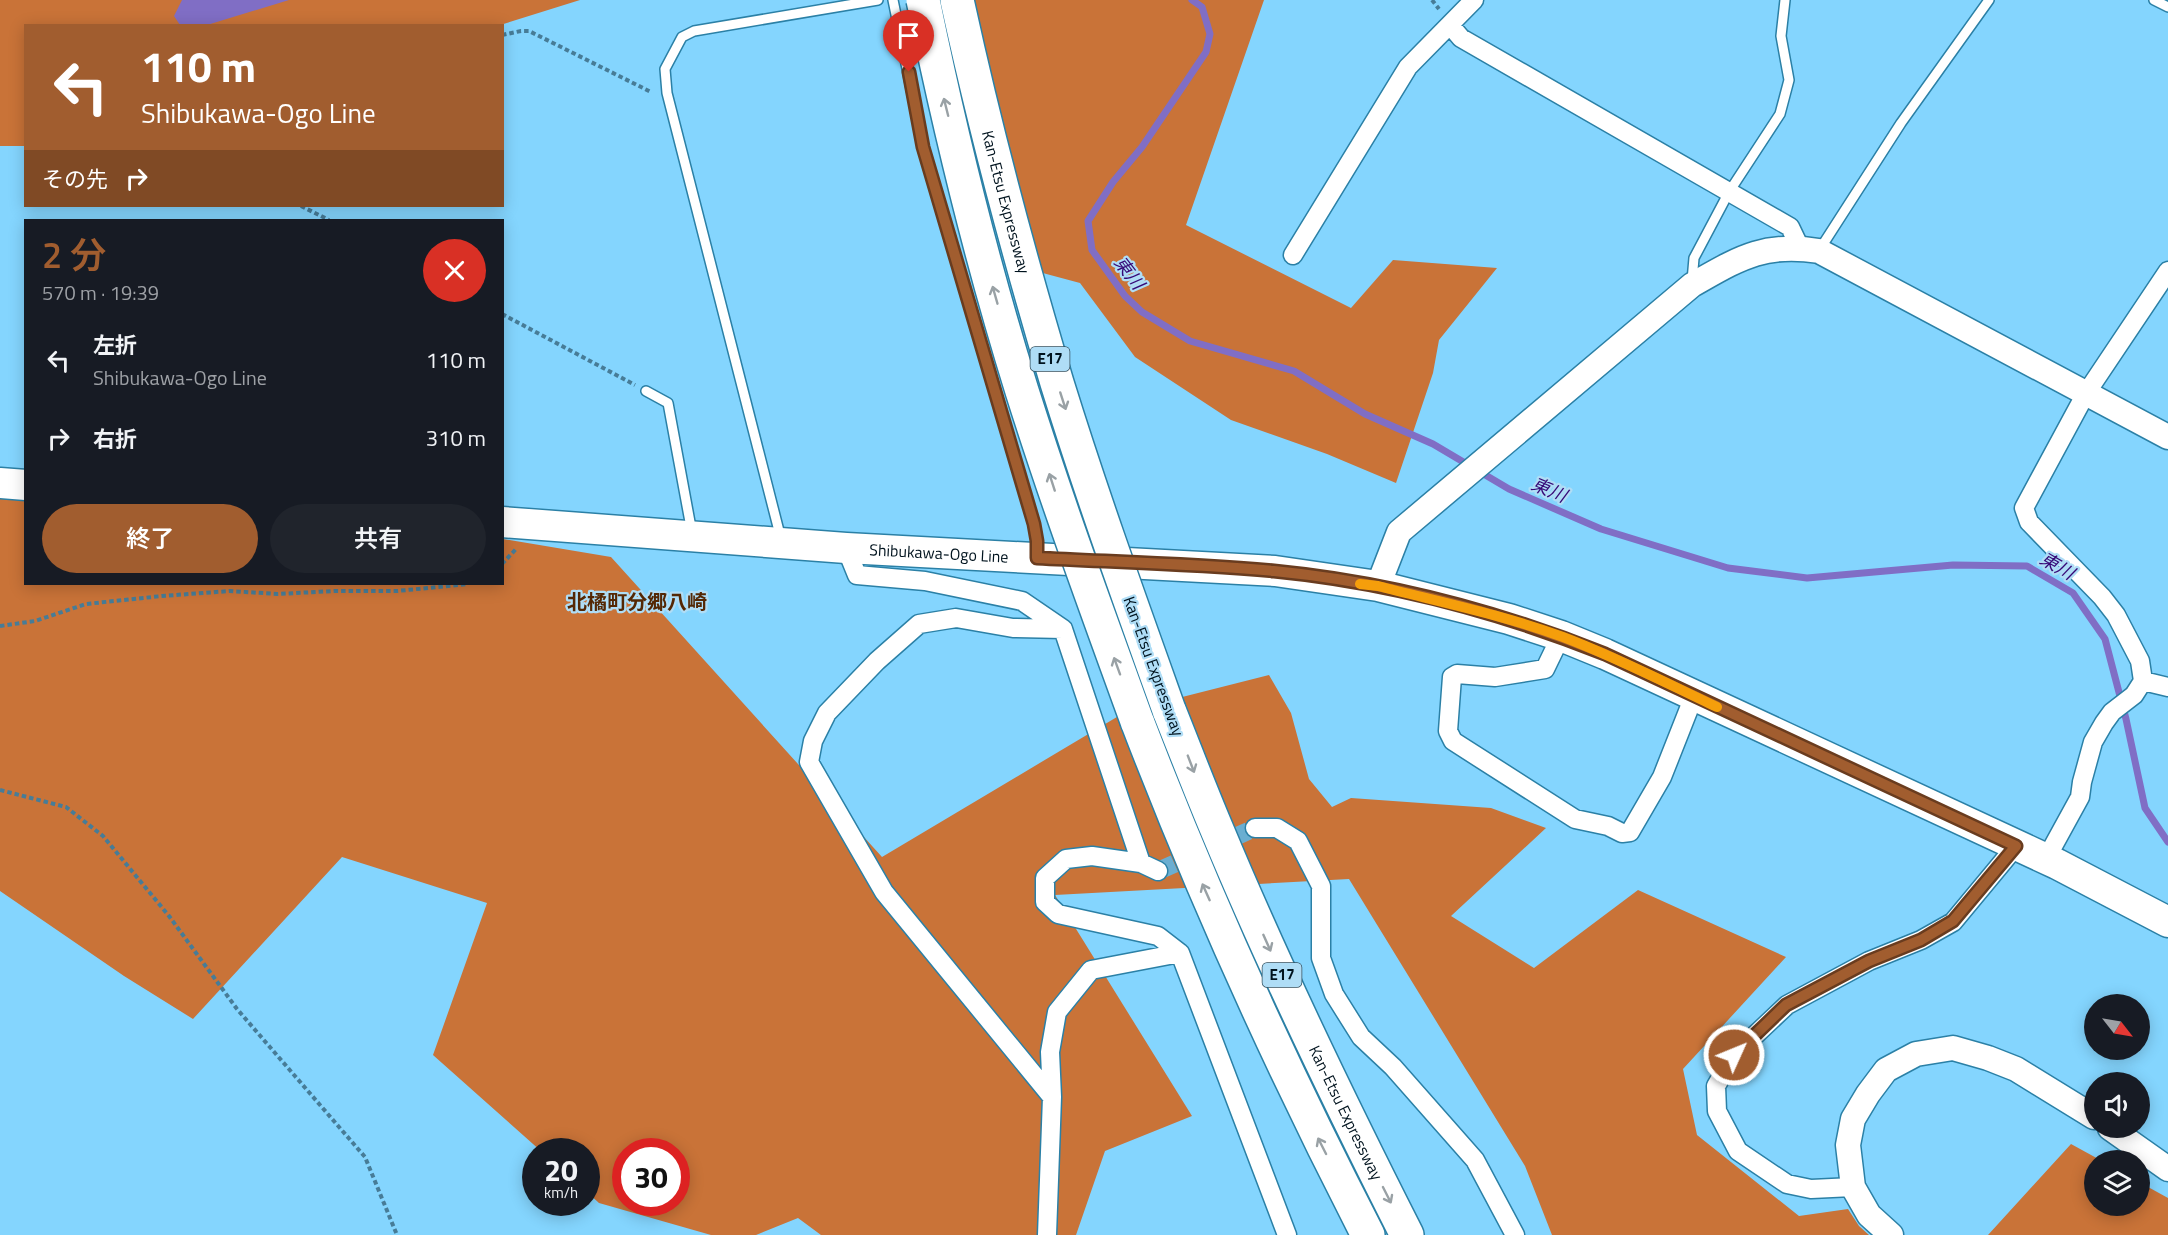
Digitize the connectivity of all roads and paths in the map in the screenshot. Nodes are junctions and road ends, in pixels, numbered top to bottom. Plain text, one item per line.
1 (878, 0) edge
2 (893, 0) edge
3 (923, 0) edge
4 (957, 0) edge
5 (1474, 0) edge
6 (1785, 0) edge
7 (1989, 0) edge
8 (2154, 0) edge
9 (2168, 8) edge
10 (1450, 25) junction
11 (504, 35) edge
12 (667, 93) junction
13 (1729, 192) junction
14 (303, 207) edge
15 (327, 219) edge
16 (1809, 250) junction
17 (1293, 255) dead end
18 (2168, 271) edge
19 (1692, 285) junction
20 (504, 315) edge
21 (646, 391) joint
22 (2085, 394) junction
23 (2168, 437) edge
24 (0, 483) edge
25 (24, 485) edge
26 (504, 522) edge
27 (779, 531) dead end
28 (690, 536) junction
29 (846, 548) junction
30 (1037, 558) junction
31 (458, 585) edge
32 (1378, 586) junction
33 (0, 626) edge
34 (1063, 629) junction
35 (1561, 636) junction
36 (2168, 687) edge
37 (2139, 688) junction
38 (1694, 696) junction
39 (0, 790) edge
40 (1255, 828) tunnel mouth
41 (2016, 846) junction
42 (2046, 859) junction
43 (1141, 863) junction
44 (1158, 871) dead end
45 (2168, 922) edge
46 (1180, 953) junction
47 (1052, 1096) junction
48 (2084, 1111) edge
49 (2123, 1138) edge
50 (2168, 1169) edge
51 (1853, 1186) junction
52 (397, 1235) edge
53 (1047, 1235) edge
54 (1287, 1235) edge
55 (1368, 1235) edge
56 (1407, 1235) edge
57 (1515, 1235) edge
58 (1891, 1235) edge

1 - 12 lane
2 - 30 lane
55 -> 3 highway, Kan-Etsu Expressway / E17, bridge
4 -> 56 highway, Kan-Etsu Expressway / E17, bridge
5 - 10 street
6 - 13 lane
7 - 16 lane
8 - 9 lane
10 - 13 street
10 - 17 street
11 - 12 path
12 - 27 lane
13 - 16 street
13 - 19 lane
14 - 15 path
16 - 19 street
16 - 22 street
18 - 22 street
19 - 32 street
20 - 21 path
21 - 28 lane
22 - 23 street
22 - 37 street
24 - 25 main road
26 - 28 main road, Shibukawa-Ogo Line
28 - 29 main road, Shibukawa-Ogo Line
29 - 30 main road, Shibukawa-Ogo Line
29 - 34 street
30 - 32 main road, Shibukawa-Ogo Line
31 - 33 path
32 - 35 main road, Shibukawa-Ogo Line
34 - 43 street
34 - 47 street
35 - 38 main road, Shibukawa-Ogo Line
35 - 38 street
36 - 37 street
37 - 42 street
38 - 41 main road, Shibukawa-Ogo Line
39 - 52 path
40 - 57 street
41 - 42 main road, Shibukawa-Ogo Line
41 - 51 street
42 - 45 main road, Shibukawa-Ogo Line
43 - 44 street
43 - 46 street
46 - 47 street
46 - 54 street
47 - 53 street
48 - 51 street
49 - 50 street
51 - 58 street

